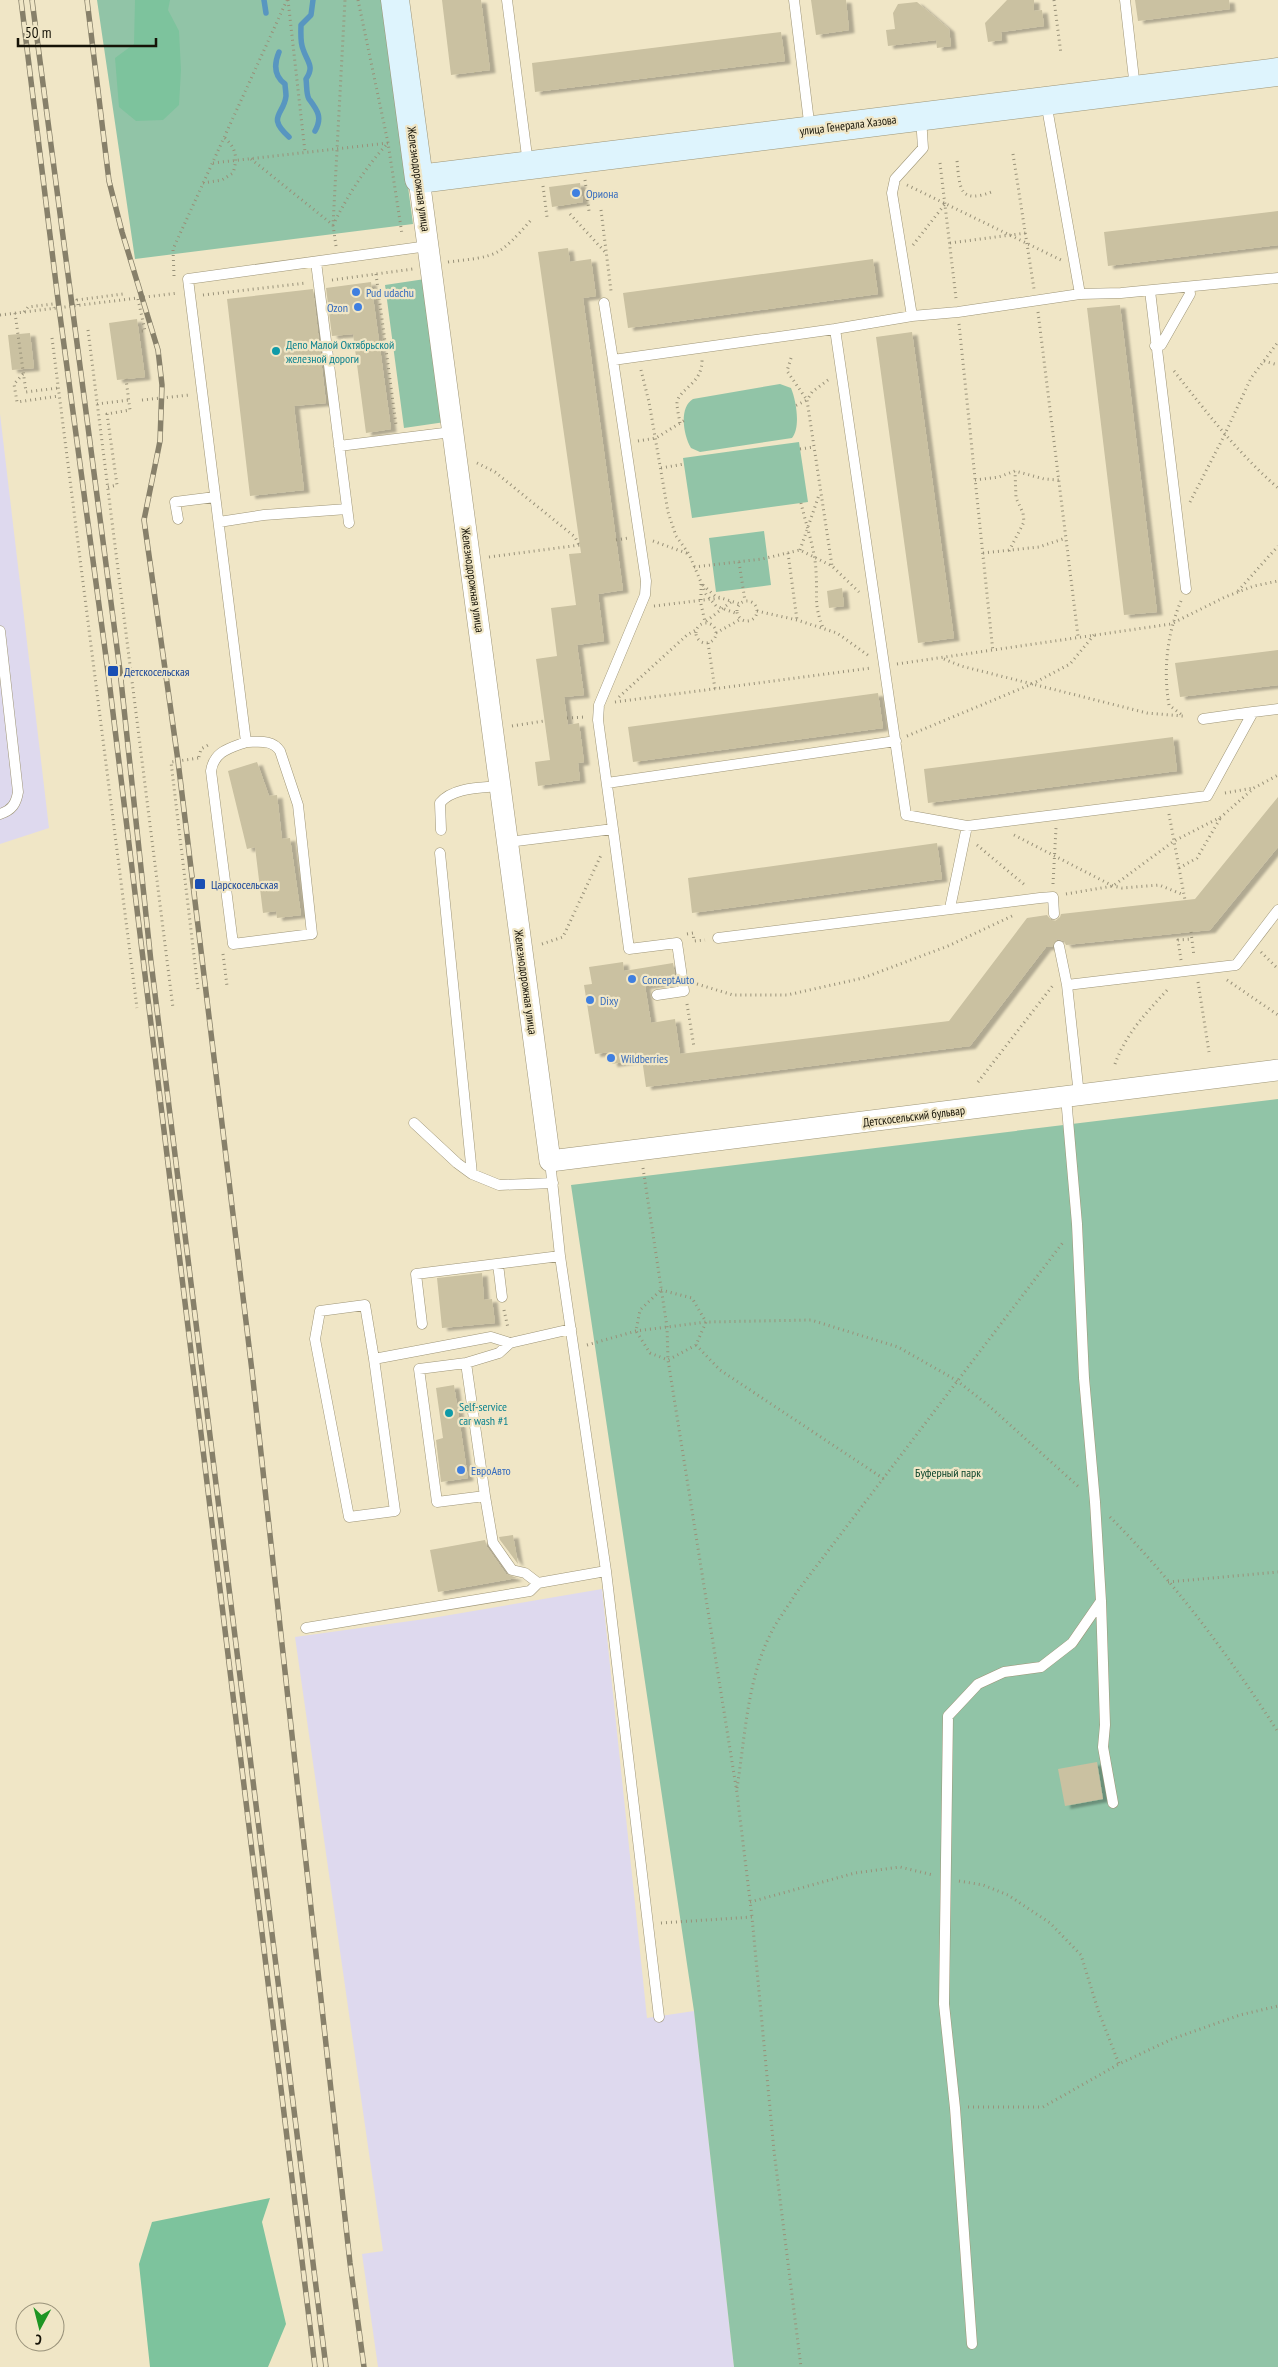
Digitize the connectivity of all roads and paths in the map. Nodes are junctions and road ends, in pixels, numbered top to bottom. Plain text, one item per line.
1 (288, 0) edge
2 (346, 0) edge
3 (358, 0) edge
4 (396, 0) edge
5 (507, 0) edge
6 (794, 0) edge
7 (1054, 0) edge
8 (1125, 0) edge
9 (1061, 54) dead end
10 (1278, 72) edge
11 (1136, 89) junction
12 (1046, 101) junction
13 (921, 116) junction
14 (810, 130) junction
15 (224, 137) junction
16 (388, 143) junction
17 (338, 148) junction
18 (305, 152) junction
19 (1014, 154) dead end
20 (251, 159) junction
21 (237, 160) junction
22 (957, 161) dead end
23 (212, 163) junction
24 (940, 164) dead end
25 (528, 165) junction
26 (419, 179) junction
27 (576, 180) dead end
28 (895, 180) junction
29 (203, 183) junction
30 (551, 184) dead end
31 (994, 191) dead end
32 (945, 204) junction
33 (601, 210) dead end
34 (589, 211) dead end
35 (570, 214) dead end
36 (548, 217) dead end
37 (532, 219) dead end
38 (333, 226) junction
39 (1026, 232) junction
40 (402, 234) dead end
41 (1009, 235) junction
42 (950, 243) junction
43 (1028, 244) junction
44 (606, 253) junction
45 (435, 258) junction
46 (338, 259) junction
47 (903, 259) junction
48 (316, 262) junction
49 (173, 264) dead end
50 (1075, 267) junction
51 (376, 274) junction
52 (1278, 278) edge
53 (341, 279) junction
54 (317, 282) junction
55 (1189, 287) junction
56 (1150, 291) junction
57 (124, 294) dead end
58 (195, 294) junction
59 (1080, 294) junction
60 (138, 299) junction
61 (1036, 301) junction
62 (608, 302) joint
63 (78, 305) junction
64 (958, 312) junction
65 (15, 313) junction
66 (0, 315) edge
67 (912, 316) junction
68 (835, 329) junction
69 (88, 330) dead end
70 (139, 331) dead end
71 (52, 338) dead end
72 (1278, 342) edge
73 (1155, 346) junction
74 (702, 348) junction
75 (638, 356) junction
76 (791, 358) dead end
77 (613, 360) junction
78 (1264, 361) junction
79 (1278, 366) edge
80 (841, 371) junction
81 (23, 374) junction
82 (126, 379) dead end
83 (58, 388) junction
84 (190, 395) dead end
85 (59, 396) junction
86 (129, 400) junction
87 (142, 400) dead end
88 (807, 400) junction
89 (97, 404) junction
90 (795, 406) dead end
91 (685, 420) dead end
92 (680, 423) junction
93 (452, 432) junction
94 (397, 433) dead end
95 (1224, 436) junction
96 (656, 438) junction
97 (625, 443) junction
98 (338, 446) junction
99 (814, 446) junction
100 (800, 449) dead end
101 (474, 462) dead end
102 (684, 464) dead end
103 (661, 468) junction
104 (1015, 471) junction
105 (975, 480) junction
106 (1059, 480) junction
107 (108, 487) junction
108 (1278, 488) edge
109 (820, 491) junction
110 (215, 497) junction
111 (801, 503) dead end
112 (347, 509) junction
113 (178, 519) dead end
114 (219, 522) junction
115 (349, 523) dead end
116 (1178, 525) junction
117 (808, 532) junction
118 (639, 536) junction
119 (1066, 538) junction
120 (1278, 546) edge
121 (800, 550) junction
122 (1009, 551) junction
123 (788, 553) junction
124 (983, 553) junction
125 (689, 554) junction
126 (814, 555) junction
127 (488, 557) dead end
128 (739, 562) junction
129 (832, 566) junction
130 (694, 567) junction
131 (1278, 581) edge
132 (701, 583) junction
133 (1186, 589) joint
134 (1238, 592) junction
135 (862, 594) dead end
136 (720, 598) junction
137 (711, 599) junction
138 (701, 601) junction
139 (745, 601) junction
140 (731, 602) junction
141 (740, 604) junction
142 (639, 608) junction
143 (723, 609) junction
144 (757, 612) junction
145 (738, 614) junction
146 (742, 619) junction
147 (797, 620) junction
148 (705, 622) junction
149 (1171, 624) junction
150 (823, 628) junction
151 (696, 630) junction
152 (0, 631) edge
153 (716, 633) junction
154 (1094, 634) junction
155 (1078, 636) junction
156 (708, 643) junction
157 (993, 652) junction
158 (943, 659) junction
159 (884, 666) junction
160 (1032, 684) junction
161 (715, 689) junction
162 (1278, 709) edge
163 (1253, 712) junction
164 (1183, 716) junction
165 (1203, 719) joint
166 (544, 721) dead end
167 (512, 726) dead end
168 (896, 741) junction
169 (246, 742) junction
170 (199, 758) dead end
171 (1278, 775) edge
172 (607, 783) junction
173 (501, 786) junction
174 (1254, 788) junction
175 (1207, 796) junction
176 (1167, 801) junction
177 (0, 814) edge
178 (1056, 815) junction
179 (1221, 817) junction
180 (992, 823) junction
181 (613, 829) junction
182 (441, 830) dead end
183 (966, 831) junction
184 (1174, 841) junction
185 (508, 842) junction
186 (440, 853) dead end
187 (1054, 855) junction
188 (1179, 868) junction
189 (1113, 886) junction
190 (1184, 895) junction
191 (1052, 897) junction
192 (1040, 898) junction
193 (1185, 900) dead end
194 (950, 908) junction
195 (1278, 910) edge
196 (1018, 914) dead end
197 (1054, 914) dead end
198 (1191, 932) dead end
199 (718, 938) dead end
200 (1192, 939) junction
201 (542, 944) dead end
202 (1251, 944) junction
203 (1059, 946) dead end
204 (1208, 968) junction
205 (1278, 968) edge
206 (1196, 970) junction
207 (1183, 971) junction
208 (1064, 974) junction
209 (1067, 985) junction
210 (684, 986) junction
211 (198, 989) dead end
212 (656, 995) dead end
213 (137, 1008) dead end
214 (173, 1008) dead end
215 (1278, 1015) edge
216 (694, 1047) dead end
217 (1209, 1052) dead end
218 (1115, 1064) dead end
219 (1278, 1070) edge
220 (978, 1082) dead end
221 (1073, 1096) junction
222 (414, 1123) dead end
223 (641, 1150) junction
224 (550, 1161) junction
225 (472, 1174) junction
226 (553, 1183) junction
227 (1077, 1224) junction
228 (560, 1256) junction
229 (498, 1264) junction
230 (661, 1290) junction
231 (502, 1297) joint
232 (706, 1322) junction
233 (422, 1324) dead end
234 (666, 1326) junction
235 (571, 1329) junction
236 (636, 1331) junction
237 (510, 1343) junction
238 (696, 1345) junction
239 (574, 1348) junction
240 (374, 1359) junction
241 (668, 1360) junction
242 (466, 1363) junction
243 (956, 1380) junction
244 (884, 1479) junction
245 (485, 1496) junction
246 (1095, 1502) junction
247 (606, 1572) junction
248 (1278, 1572) edge
249 (538, 1582) junction
250 (1167, 1582) junction
251 (1101, 1601) junction
252 (306, 1628) dead end
253 (1278, 1732) edge
254 (737, 1793) junction
255 (1113, 1803) dead end
256 (946, 1878) junction
257 (750, 1902) junction
258 (752, 1917) junction
259 (648, 1924) junction
260 (1278, 2006) edge
261 (659, 2017) dead end
262 (1119, 2064) junction
263 (955, 2108) junction
264 (972, 2344) dead end
265 (802, 2367) edge

1 - 15 path
1 - 18 path
2 - 17 path
3 - 16 path
4 - 26 street, Железнодорожная улица
5 - 25 lane
6 - 14 lane
7 - 9 path
8 - 11 lane
10 - 11 street, улица Генерала Хазова
11 - 12 street, улица Генерала Хазова
12 - 13 street, улица Генерала Хазова
12 - 50 lane
13 - 14 street, улица Генерала Хазова
13 - 28 lane
14 - 25 street, улица Генерала Хазова
15 - 21 path
15 - 23 path
16 - 17 path
16 - 38 path
16 - 40 path
17 - 18 path
17 - 38 path
18 - 20 path
19 - 39 path
20 - 21 path
20 - 38 path
21 - 23 path
21 - 29 path
22 - 31 path
23 - 29 path
24 - 32 path
25 - 26 street, улица Генерала Хазова
26 - 45 street, Железнодорожная улица
27 - 34 path
28 - 32 path
28 - 47 lane
29 - 49 path
30 - 36 path
32 - 41 path
32 - 42 path
32 - 47 path
33 - 44 path
35 - 44 path
37 - 45 path
38 - 46 path
39 - 41 path
39 - 43 path
41 - 42 path
41 - 43 path
42 - 64 path
43 - 50 path
43 - 61 path
44 - 62 path
45 - 46 lane
45 - 51 path
45 - 93 street, Железнодорожная улица
46 - 48 lane
46 - 53 path
47 - 67 lane
48 - 54 lane
48 - 58 lane
50 - 59 lane
51 - 53 path
51 - 94 path
52 - 55 lane
53 - 54 path
54 - 58 path
54 - 98 lane
55 - 56 lane
55 - 73 lane
56 - 59 lane
56 - 73 lane
57 - 63 path
58 - 60 path
58 - 110 lane
59 - 61 lane
60 - 63 path
60 - 70 path
61 - 64 lane
61 - 106 path
62 - 77 lane
63 - 65 path
64 - 67 lane
64 - 105 path
65 - 66 path
65 - 81 path
67 - 68 lane
68 - 74 lane
68 - 80 lane
69 - 89 path
71 - 83 path
72 - 78 path
73 - 95 path
73 - 116 lane
74 - 75 lane
74 - 92 path
75 - 77 lane
75 - 96 path
76 - 88 path
77 - 97 lane
78 - 79 path
78 - 95 path
80 - 88 path
80 - 159 lane
81 - 83 path
81 - 85 path
82 - 86 path
83 - 85 path
84 - 87 path
85 - 213 path
86 - 89 path
86 - 107 path
88 - 90 path
88 - 99 path
89 - 107 path
91 - 92 path
92 - 96 path
93 - 98 lane
93 - 173 street, Железнодорожная улица
95 - 108 path
95 - 116 path
96 - 97 path
96 - 103 path
97 - 118 lane
98 - 112 lane
99 - 100 path
99 - 109 path
101 - 127 path
102 - 103 path
103 - 125 path
104 - 105 path
104 - 106 path
104 - 122 path
105 - 124 path
106 - 119 path
107 - 214 path
109 - 117 path
109 - 129 path
110 - 113 lane
110 - 114 lane
111 - 117 path
112 - 114 lane
112 - 115 lane
114 - 169 lane
116 - 133 lane
117 - 121 path
117 - 126 path
118 - 125 path
118 - 142 lane
119 - 122 path
119 - 155 path
120 - 134 path
121 - 123 path
121 - 126 path
122 - 124 path
123 - 128 path
123 - 147 path
124 - 157 path
125 - 130 path
126 - 129 path
126 - 150 path
128 - 130 path
128 - 139 path
129 - 135 path
130 - 132 path
131 - 134 path
132 - 136 path
132 - 137 path
132 - 138 path
133 - 149 path
134 - 149 path
136 - 137 path
136 - 140 path
137 - 138 path
137 - 143 path
138 - 142 path
138 - 148 path
139 - 141 path
139 - 144 path
140 - 141 path
140 - 143 path
141 - 145 path
142 - 172 lane
143 - 145 path
143 - 148 path
144 - 146 path
144 - 147 path
145 - 146 path
146 - 153 path
147 - 150 path
148 - 151 path
148 - 153 path
149 - 154 path
149 - 164 path
150 - 159 path
151 - 156 path
151 - 161 path
152 - 177 lane
153 - 156 path
154 - 155 path
154 - 160 path
155 - 157 path
156 - 161 path
157 - 158 path
158 - 159 path
158 - 160 path
159 - 161 path
159 - 168 lane
160 - 164 path
160 - 168 path
162 - 163 lane
163 - 165 lane
163 - 175 lane
164 - 165 path
166 - 167 path
168 - 172 lane
168 - 183 lane
169 - 169 lane
170 - 211 path
171 - 174 path
172 - 181 lane
173 - 182 lane
173 - 185 street, Железнодорожная улица
174 - 175 path
174 - 179 path
175 - 176 lane
176 - 178 lane
176 - 184 path
178 - 180 lane
178 - 187 path
179 - 184 path
179 - 188 path
180 - 183 lane
180 - 187 path
181 - 185 lane
181 - 201 path
181 - 210 lane
183 - 192 path
183 - 194 lane
184 - 188 path
184 - 189 path
185 - 224 street, Железнодорожная улица
186 - 225 lane
187 - 189 path
187 - 191 path
188 - 190 path
189 - 190 path
189 - 191 path
190 - 193 path
191 - 192 lane
191 - 197 lane
192 - 194 lane
194 - 199 lane
195 - 202 lane
196 - 210 path
198 - 200 path
200 - 206 path
200 - 207 path
202 - 204 lane
202 - 205 path
203 - 208 lane
204 - 206 lane
204 - 215 path
206 - 207 lane
206 - 217 path
207 - 209 lane
207 - 218 path
208 - 209 lane
208 - 220 path
209 - 221 lane
210 - 212 lane
210 - 216 path
219 - 221 street, Детскосельский бульвар
221 - 223 street, Детскосельский бульвар
221 - 227 lane
222 - 225 lane
223 - 224 street, Детскосельский бульвар
223 - 230 path
224 - 226 lane
225 - 226 lane
226 - 228 lane
227 - 243 path
227 - 246 lane
228 - 229 lane
228 - 235 lane
229 - 231 lane
229 - 233 lane
230 - 232 path
230 - 234 path
230 - 236 path
231 - 237 path
232 - 234 path
232 - 238 path
232 - 243 path
234 - 236 path
234 - 241 path
235 - 237 lane
235 - 239 lane
236 - 239 path
236 - 241 path
237 - 240 lane
237 - 242 lane
238 - 241 path
238 - 244 path
239 - 247 lane
240 - 240 lane
241 - 254 path
242 - 245 lane
242 - 245 lane
243 - 244 path
243 - 246 path
244 - 254 path
245 - 249 lane
246 - 250 path
246 - 251 lane
247 - 249 lane
247 - 259 lane
248 - 250 path
249 - 252 lane
250 - 253 path
251 - 255 lane
251 - 256 lane
254 - 257 path
256 - 257 path
256 - 262 path
256 - 263 lane
257 - 258 path
258 - 259 path
258 - 265 path
259 - 261 lane
260 - 262 path
262 - 263 path
263 - 264 lane

